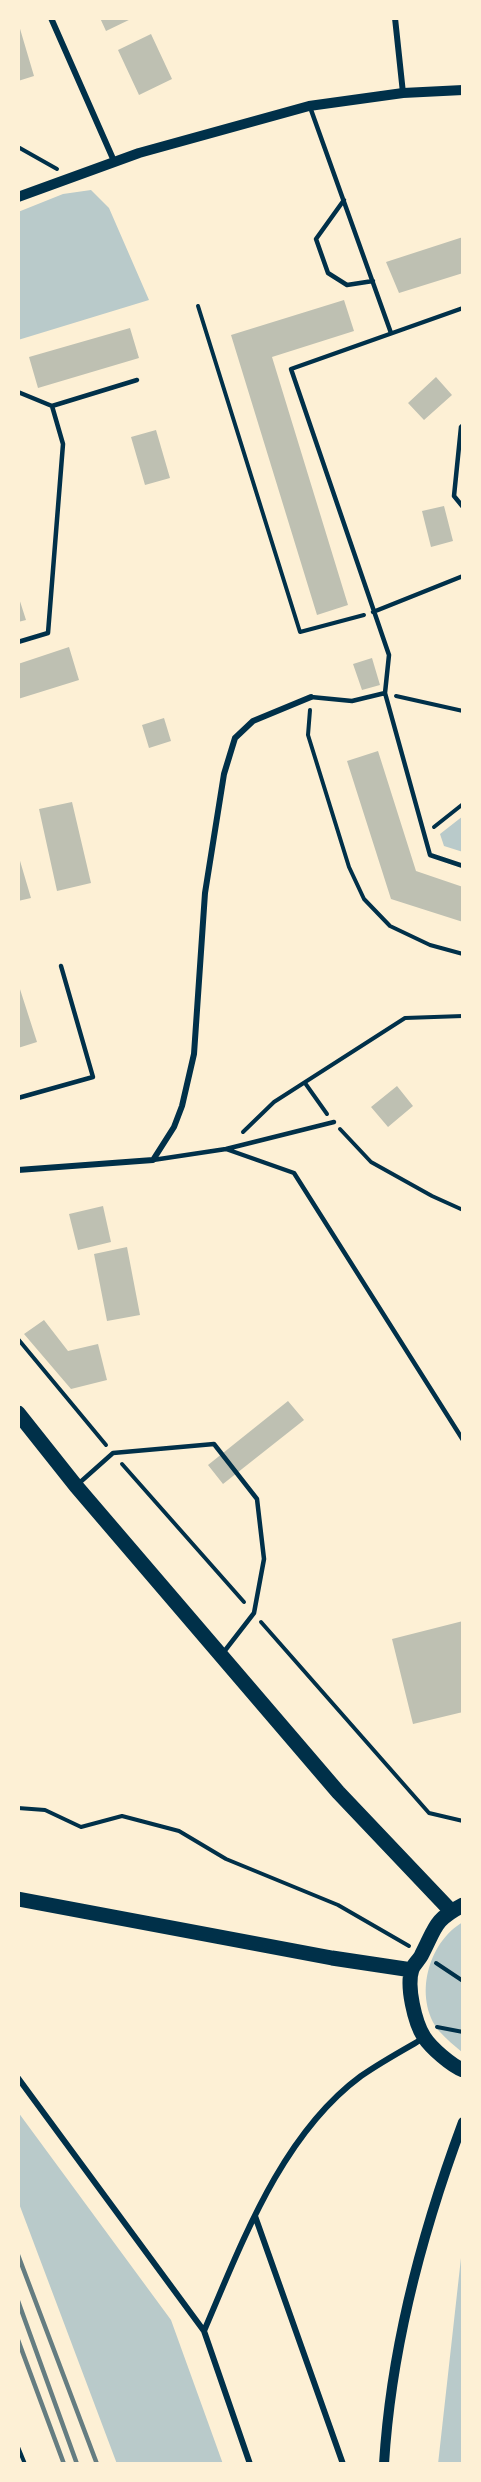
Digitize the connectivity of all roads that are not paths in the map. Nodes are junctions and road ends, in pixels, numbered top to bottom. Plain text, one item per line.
1 (51, 18) edge
2 (395, 18) edge
3 (463, 90) edge
4 (403, 93) junction
5 (309, 106) junction
6 (114, 161) junction
7 (18, 197) edge
8 (344, 200) junction
9 (373, 281) junction
10 (463, 308) edge
11 (392, 333) junction
12 (137, 380) dead end
13 (18, 392) edge
14 (52, 406) junction
15 (463, 425) edge
16 (463, 507) edge
17 (463, 576) edge
18 (373, 612) junction
19 (18, 642) edge
20 (385, 693) junction
21 (311, 697) joint
22 (463, 866) edge
23 (61, 966) dead end
24 (18, 1098) edge
25 (334, 1122) road end
26 (226, 1149) junction
27 (153, 1160) junction
28 (18, 1170) edge
29 (18, 1413) edge
30 (463, 1440) edge
31 (76, 1486) junction
32 (221, 1655) junction
33 (18, 1899) edge
34 (457, 1908) edge
35 (412, 1970) junction
36 (429, 2032) junction
37 (463, 2070) edge
38 (18, 2078) edge
39 (463, 2122) edge
40 (255, 2215) junction
41 (204, 2331) junction
42 (250, 2464) edge
43 (343, 2464) edge
44 (384, 2464) edge

1 - 6 street
2 - 4 street
3 - 4 street
4 - 5 street
5 - 6 street
5 - 8 lane
6 - 7 street
8 - 9 lane
8 - 9 lane
9 - 11 lane
10 - 11 lane
11 - 18 lane
12 - 14 lane
13 - 14 lane
14 - 19 lane
15 - 16 lane
17 - 18 lane
18 - 20 lane
20 - 21 lane
20 - 22 lane
21 - 27 street
23 - 24 lane
25 - 26 lane
26 - 27 lane
26 - 30 lane
27 - 28 street
29 - 31 main road
31 - 32 main road
31 - 32 lane
32 - 34 main road
33 - 35 main road
34 - 35 main road
35 - 36 main road
36 - 37 main road
36 - 40 street
38 - 41 street
39 - 44 street
40 - 41 street
40 - 43 street
41 - 42 street

